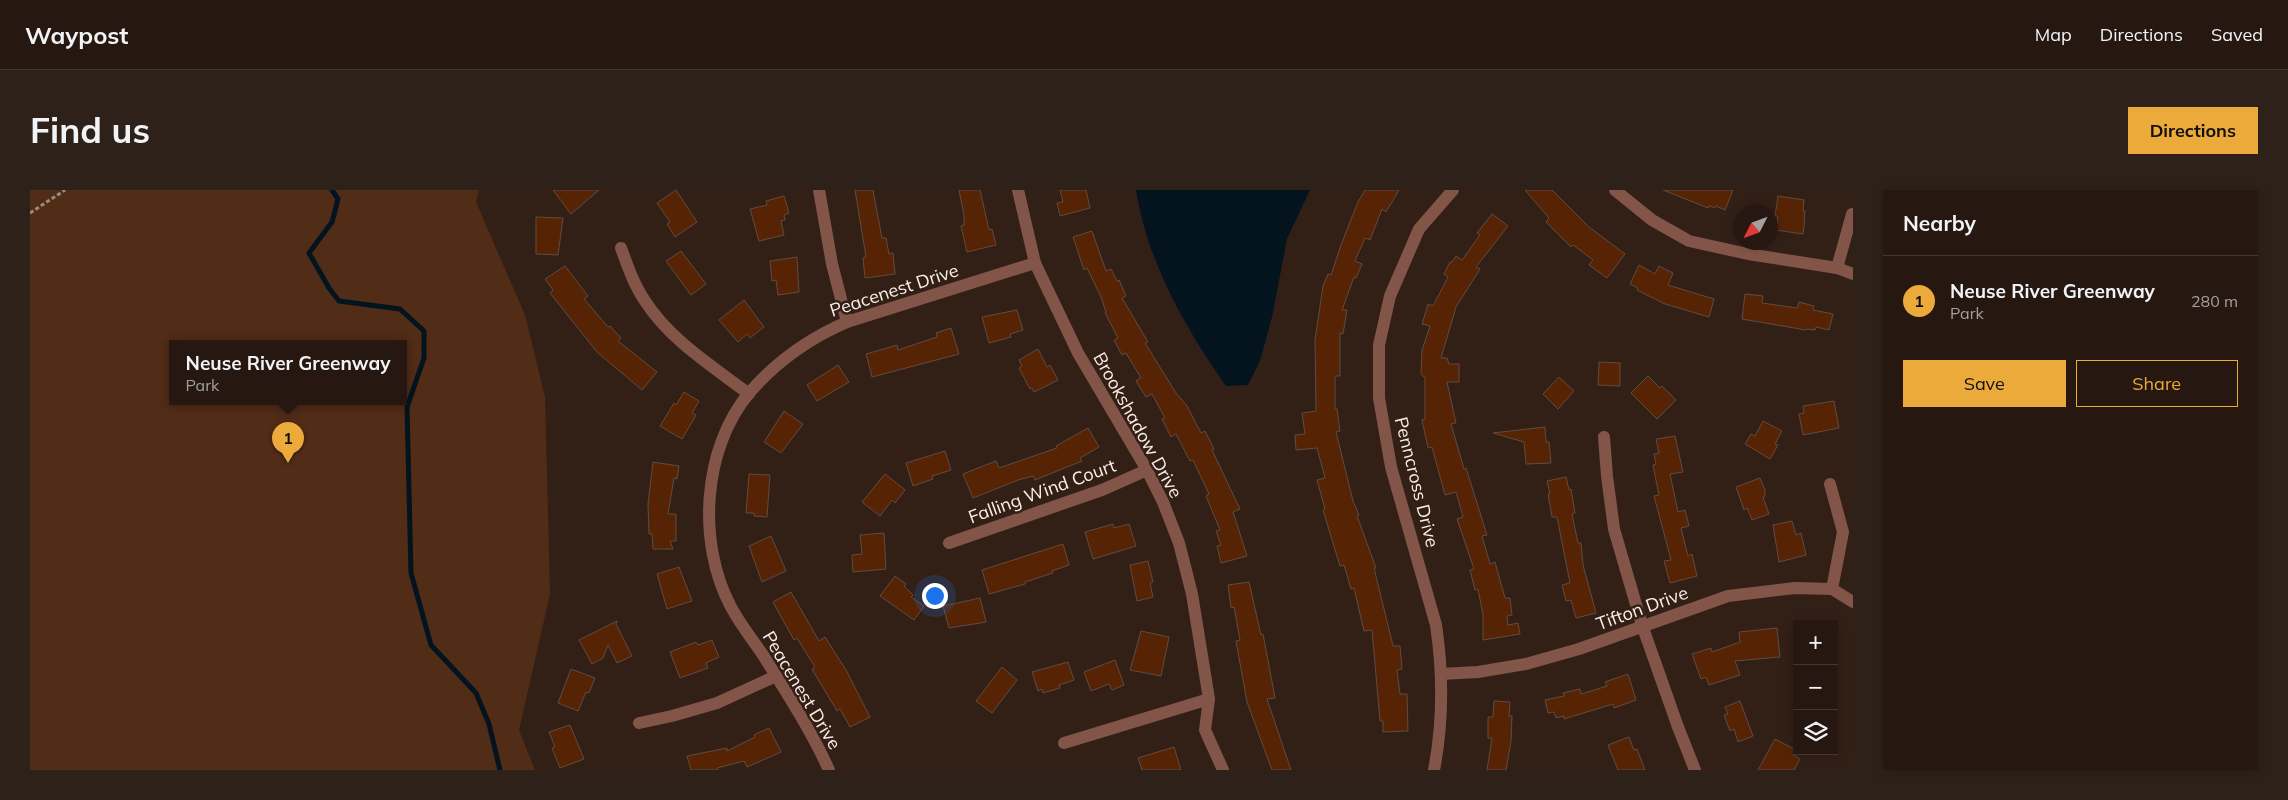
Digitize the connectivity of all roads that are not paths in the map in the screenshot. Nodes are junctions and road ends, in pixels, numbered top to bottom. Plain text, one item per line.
1 (819, 190) edge
2 (1018, 190) edge
3 (1453, 190) edge
4 (1615, 190) edge
5 (1852, 214) edge
6 (621, 248) dead end
7 (1035, 263) junction
8 (1837, 268) junction
9 (1853, 274) edge
10 (847, 322) junction
11 (749, 394) junction
12 (1604, 437) dead end
13 (1147, 470) junction
14 (1830, 484) dead end
15 (949, 543) dead end
16 (1832, 589) junction
17 (1853, 602) edge
18 (1642, 625) junction
19 (1441, 674) junction
20 (776, 676) junction
21 (1208, 700) junction
22 (639, 723) dead end
23 (1064, 743) dead end
24 (829, 770) edge
25 (1222, 770) edge
26 (1434, 770) edge
27 (1695, 770) edge

1 - 10 street
2 - 7 street, Brookshadow Drive
3 - 19 street, Penncross Drive
4 - 8 street
5 - 8 street
6 - 11 street
7 - 10 street, Peacenest Drive
7 - 13 street, Brookshadow Drive
8 - 9 street
10 - 11 street, Peacenest Drive
11 - 20 street, Peacenest Drive
12 - 18 street
13 - 15 street, Falling Wind Court
13 - 21 street, Brookshadow Drive
14 - 16 street
16 - 17 street
16 - 18 street, Tifton Drive
18 - 19 street, Tifton Drive
18 - 27 street
19 - 26 street, Penncross Drive
20 - 22 street
20 - 24 street, Peacenest Drive
21 - 23 street
21 - 25 street, Brookshadow Drive

